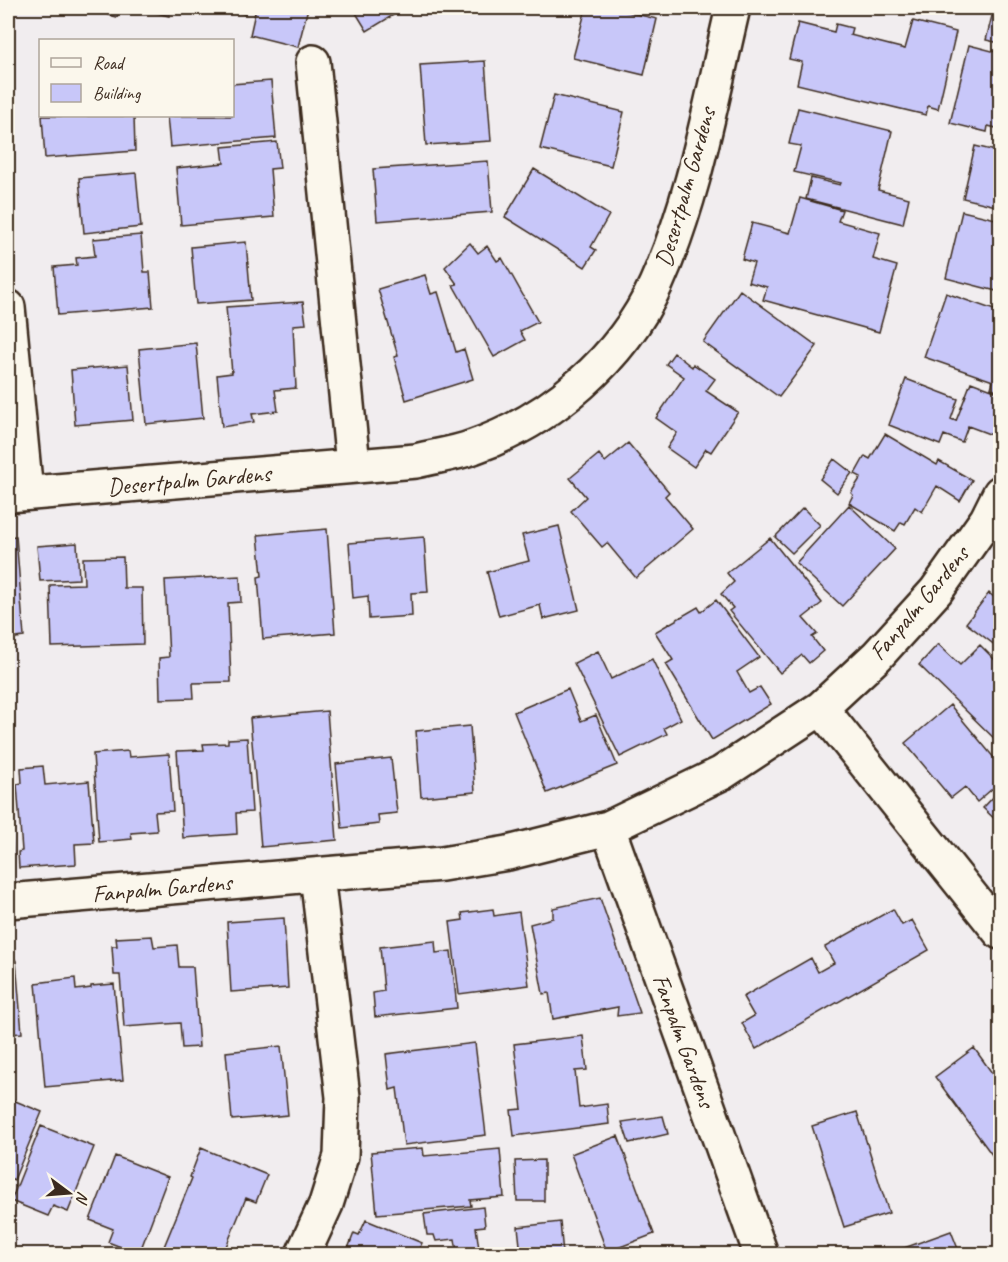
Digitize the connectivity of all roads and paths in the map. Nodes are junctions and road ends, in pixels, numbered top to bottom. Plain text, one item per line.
1 (733, 8) edge
2 (313, 62) dead end
3 (8, 307) edge
4 (353, 465) junction
5 (17, 494) edge
6 (996, 513) edge
7 (820, 708) junction
8 (608, 828) junction
9 (317, 875) junction
10 (8, 901) edge
11 (1000, 932) edge
12 (303, 1254) edge
13 (761, 1254) edge

1 - 4 street, Desertpalm Gardens
2 - 4 street
3 - 5 street, Desertpalm Gardens
4 - 5 street, Desertpalm Gardens
6 - 7 street, Fanpalm Gardens
7 - 8 street, Fanpalm Gardens
7 - 11 street
8 - 9 street, Fanpalm Gardens
8 - 13 street, Fanpalm Gardens
9 - 10 street, Fanpalm Gardens
9 - 12 street

